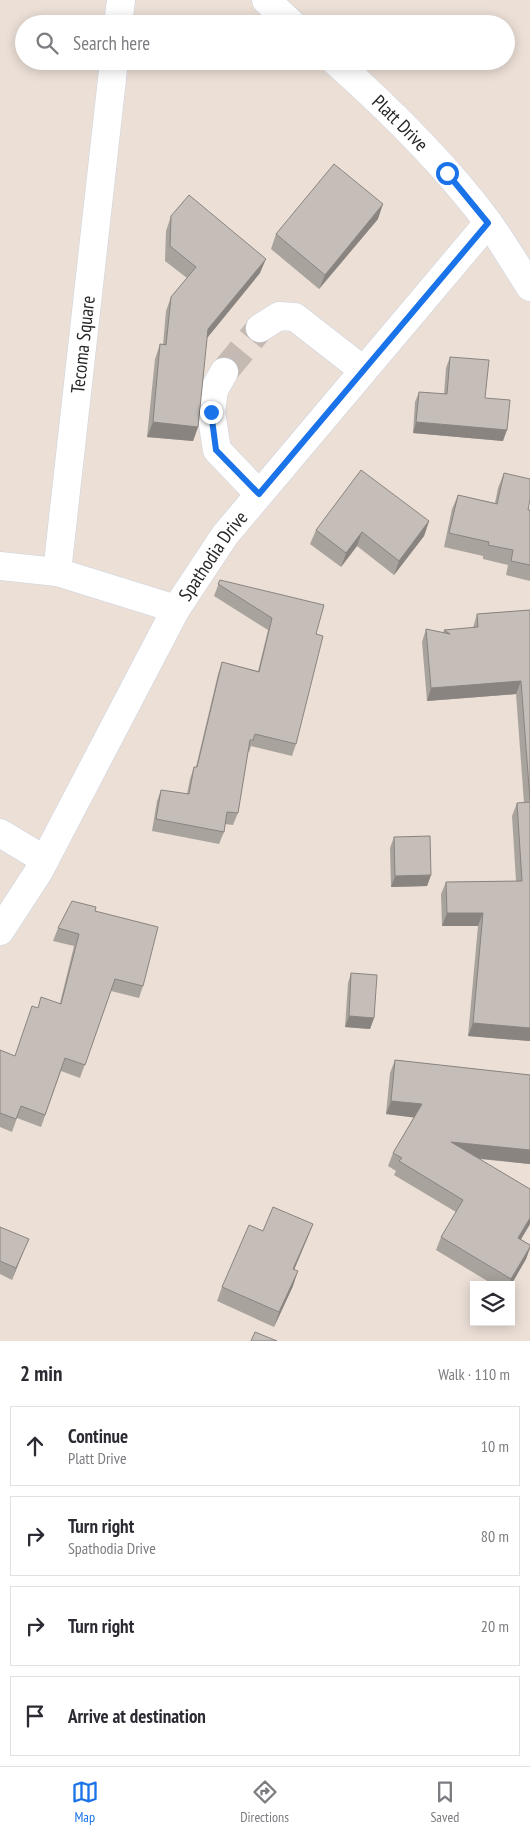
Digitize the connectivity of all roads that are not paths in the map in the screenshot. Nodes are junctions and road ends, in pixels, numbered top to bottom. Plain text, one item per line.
1 (121, 0) edge
2 (266, 0) edge
3 (119, 15) edge
4 (282, 15) edge
5 (113, 70) edge
6 (345, 70) edge
7 (488, 223) junction
8 (530, 287) edge
9 (260, 328) tunnel mouth
10 (363, 370) junction
11 (224, 372) tunnel mouth
12 (259, 494) junction
13 (0, 566) edge
14 (57, 572) junction
15 (176, 609) junction
16 (0, 833) edge
17 (45, 860) junction
18 (0, 931) edge

1 - 3 street
2 - 4 street
5 - 14 street, Tecoma Square
6 - 7 street, Platt Drive
7 - 8 street, Platt Drive
7 - 10 street, Spathodia Drive
9 - 10 street
10 - 12 street, Spathodia Drive
11 - 12 street
12 - 15 street, Spathodia Drive
13 - 14 street
14 - 15 street
15 - 17 street, Spathodia Drive
16 - 17 street
17 - 18 street, Spathodia Drive

